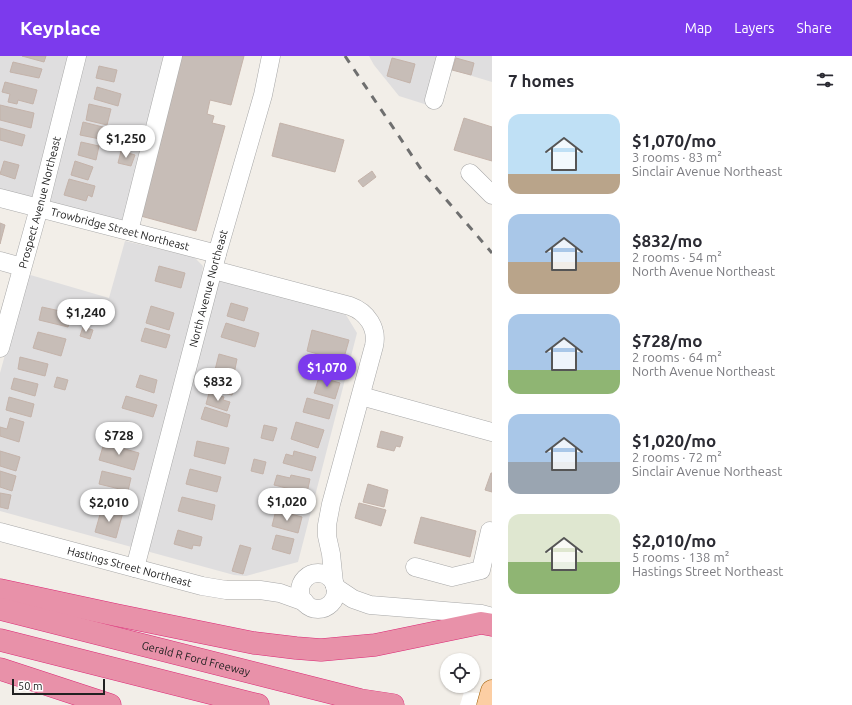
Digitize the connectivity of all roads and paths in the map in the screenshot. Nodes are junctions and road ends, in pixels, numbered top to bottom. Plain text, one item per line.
1 (77, 56) edge
2 (173, 56) edge
3 (271, 56) edge
4 (446, 56) edge
5 (434, 100) dead end
6 (470, 173) dead end
7 (492, 195) edge
8 (0, 198) edge
9 (38, 208) junction
10 (129, 231) junction
11 (0, 261) edge
12 (216, 262) junction
13 (22, 267) junction
14 (0, 348) edge
15 (361, 396) junction
16 (492, 432) edge
17 (490, 531) dead end
18 (0, 532) edge
19 (327, 536) junction
20 (414, 567) dead end
21 (135, 568) junction
22 (486, 572) edge
23 (308, 576) junction
24 (335, 585) junction
25 (0, 590) edge
26 (260, 590) junction
27 (304, 602) junction
28 (0, 609) edge
29 (492, 617) edge
30 (492, 625) edge
31 (0, 640) edge
32 (0, 669) edge
33 (110, 705) edge
34 (258, 705) edge
35 (393, 705) edge

1 - 9 street, Prospect Avenue Northeast
2 - 10 street
3 - 12 street, North Avenue Northeast
4 - 5 street
6 - 7 street
8 - 9 street, Trowbridge Street Northeast
9 - 10 street, Trowbridge Street Northeast
9 - 13 street, Prospect Avenue Northeast
10 - 12 street, Trowbridge Street Northeast
11 - 13 street
12 - 15 street, Trowbridge Street Northeast
12 - 21 street, North Avenue Northeast
13 - 14 street, Prospect Avenue Northeast
15 - 16 street
15 - 19 street
17 - 22 street
18 - 21 street, Hastings Street Northeast
19 - 23 street
19 - 24 street
20 - 22 street
21 - 26 street, Hastings Street Northeast
23 - 24 street
23 - 26 street, Hastings Street Northeast
23 - 27 street
24 - 27 street
24 - 29 street
25 - 30 highway
26 - 27 street, Hastings Street Northeast
28 - 35 highway, Gerald R Ford Freeway
31 - 34 highway
32 - 33 highway

